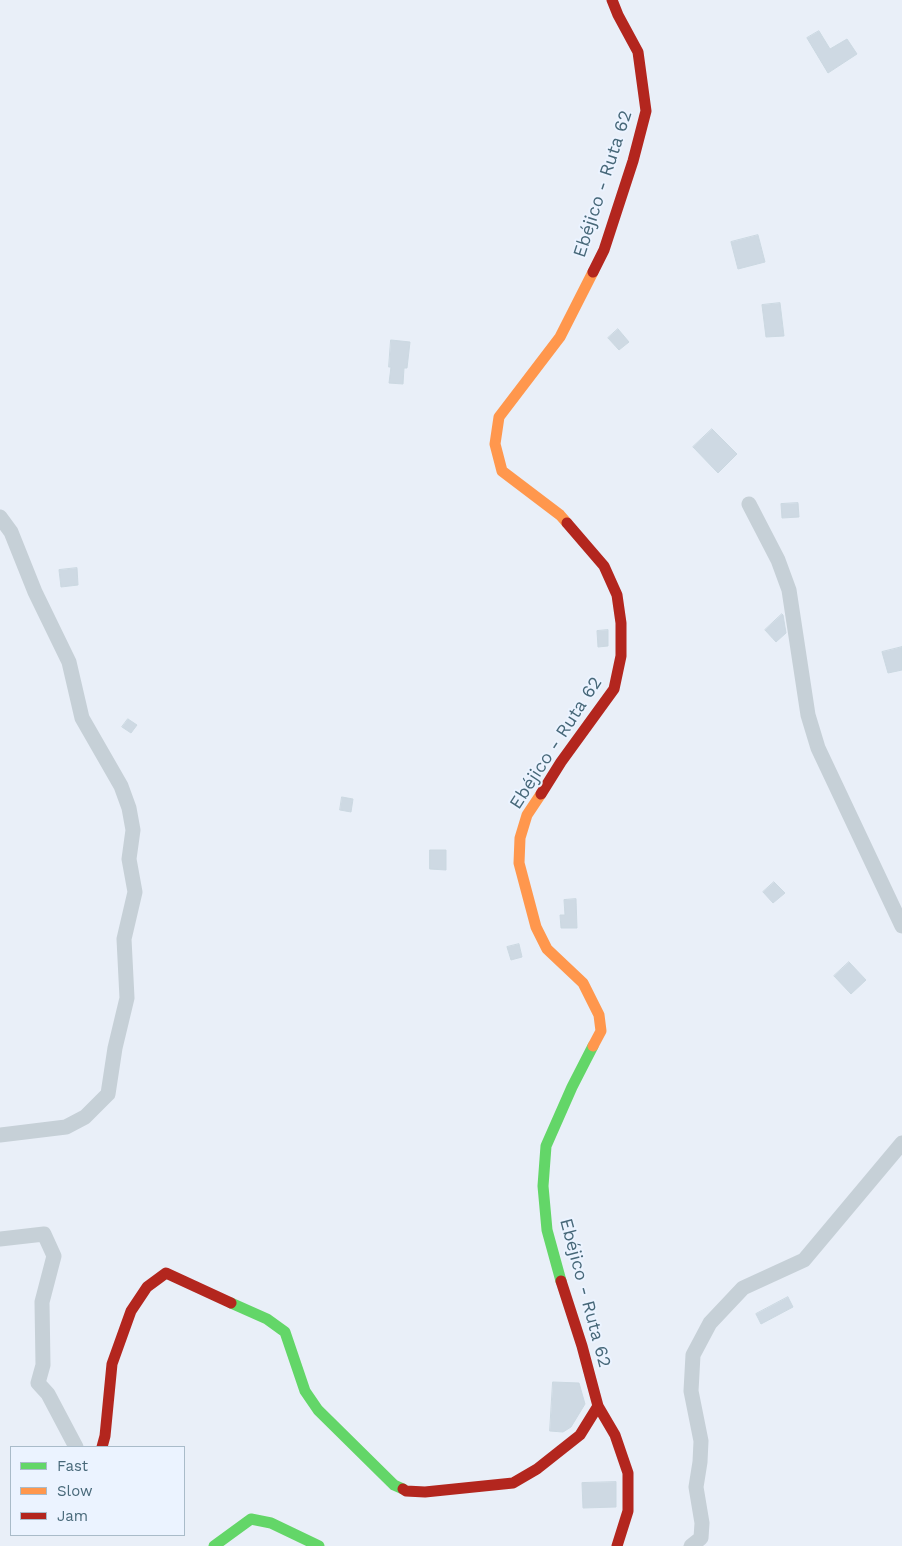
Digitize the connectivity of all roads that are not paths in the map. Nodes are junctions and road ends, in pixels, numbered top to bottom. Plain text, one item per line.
1 (612, 0) edge
2 (749, 504) dead end
3 (0, 517) edge
4 (902, 926) edge
5 (0, 1135) edge
6 (902, 1143) edge
7 (0, 1239) edge
8 (598, 1406) junction
9 (75, 1446) edge
10 (102, 1446) edge
11 (214, 1546) edge
12 (318, 1546) edge
13 (616, 1546) edge
14 (691, 1546) edge

1 - 8 street, Ebéjico - Ruta 62
2 - 4 street
3 - 5 street
6 - 14 street
7 - 9 street
8 - 10 street
8 - 13 street, Ebéjico - Ruta 62
11 - 12 street

